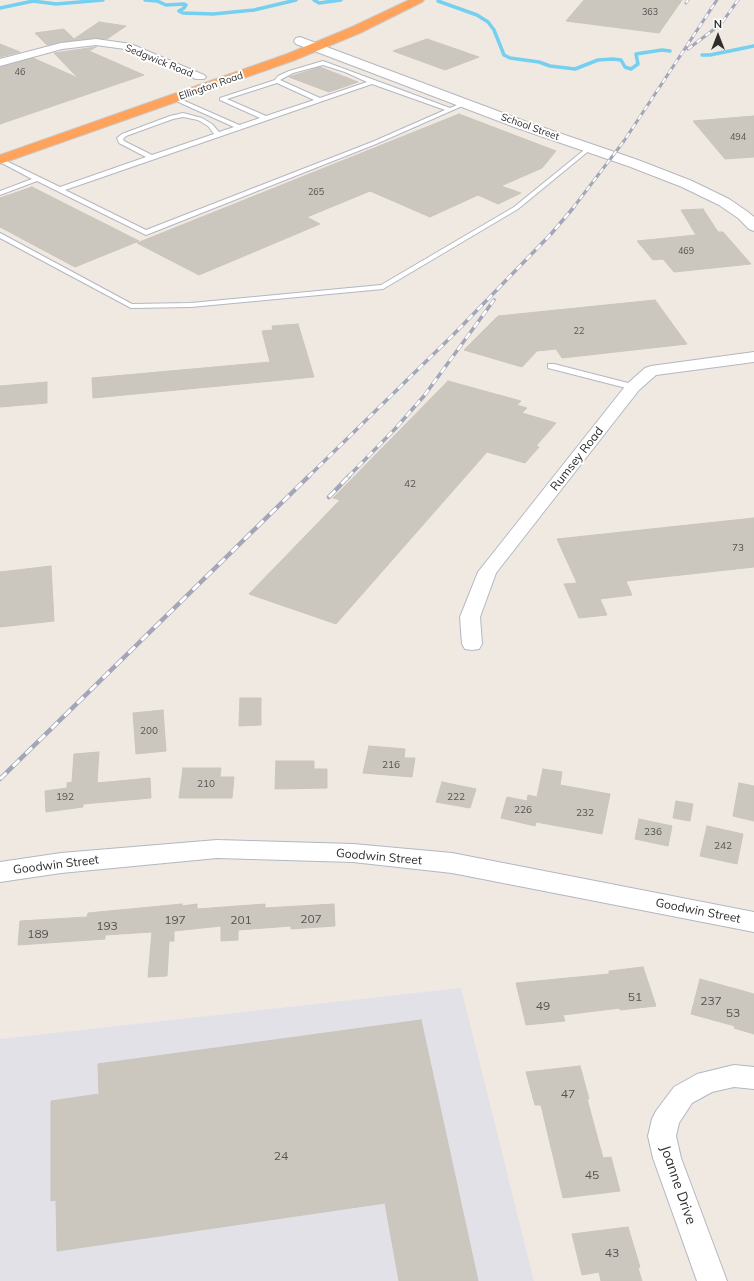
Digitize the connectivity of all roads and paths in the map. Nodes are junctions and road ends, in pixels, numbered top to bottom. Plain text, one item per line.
1 (418, 0) edge
2 (317, 40) junction
3 (300, 41) joint
4 (0, 63) edge
5 (200, 78) junction
6 (277, 81) junction
7 (372, 82) junction
8 (176, 99) junction
9 (320, 100) junction
10 (466, 103) junction
11 (450, 110) junction
12 (265, 118) junction
13 (239, 127) junction
14 (50, 129) dead end
15 (218, 135) junction
16 (589, 148) junction
17 (153, 158) junction
18 (0, 160) edge
19 (36, 179) junction
20 (59, 190) junction
21 (0, 193) edge
22 (754, 226) edge
23 (0, 235) edge
24 (754, 357) edge
25 (551, 366) dead end
26 (633, 388) junction
27 (472, 644) dead end
28 (0, 872) edge
29 (754, 922) edge
30 (754, 1078) edge
31 (712, 1281) edge

1 - 2 highway, Ellington Road
2 - 3 main road, School Street
2 - 8 highway, Ellington Road
2 - 10 main road, School Street
3 - 5 highway, Ellington Road
4 - 5 street, Sedgwick Road
5 - 14 highway, Ellington Road
6 - 7 lane
6 - 9 lane
6 - 12 lane
7 - 9 lane
7 - 11 lane
8 - 13 lane
8 - 18 highway, Ellington Road
9 - 12 lane
10 - 11 lane
10 - 16 main road, School Street
11 - 20 lane
12 - 13 lane
13 - 15 lane
15 - 17 lane
15 - 17 lane
16 - 22 main road, School Street
16 - 23 lane
17 - 20 lane
18 - 19 lane
19 - 20 lane
19 - 21 lane
24 - 26 street, Rumsey Road
25 - 26 lane
26 - 27 street, Rumsey Road
28 - 29 main road, Goodwin Street
30 - 31 street, Joanne Drive

